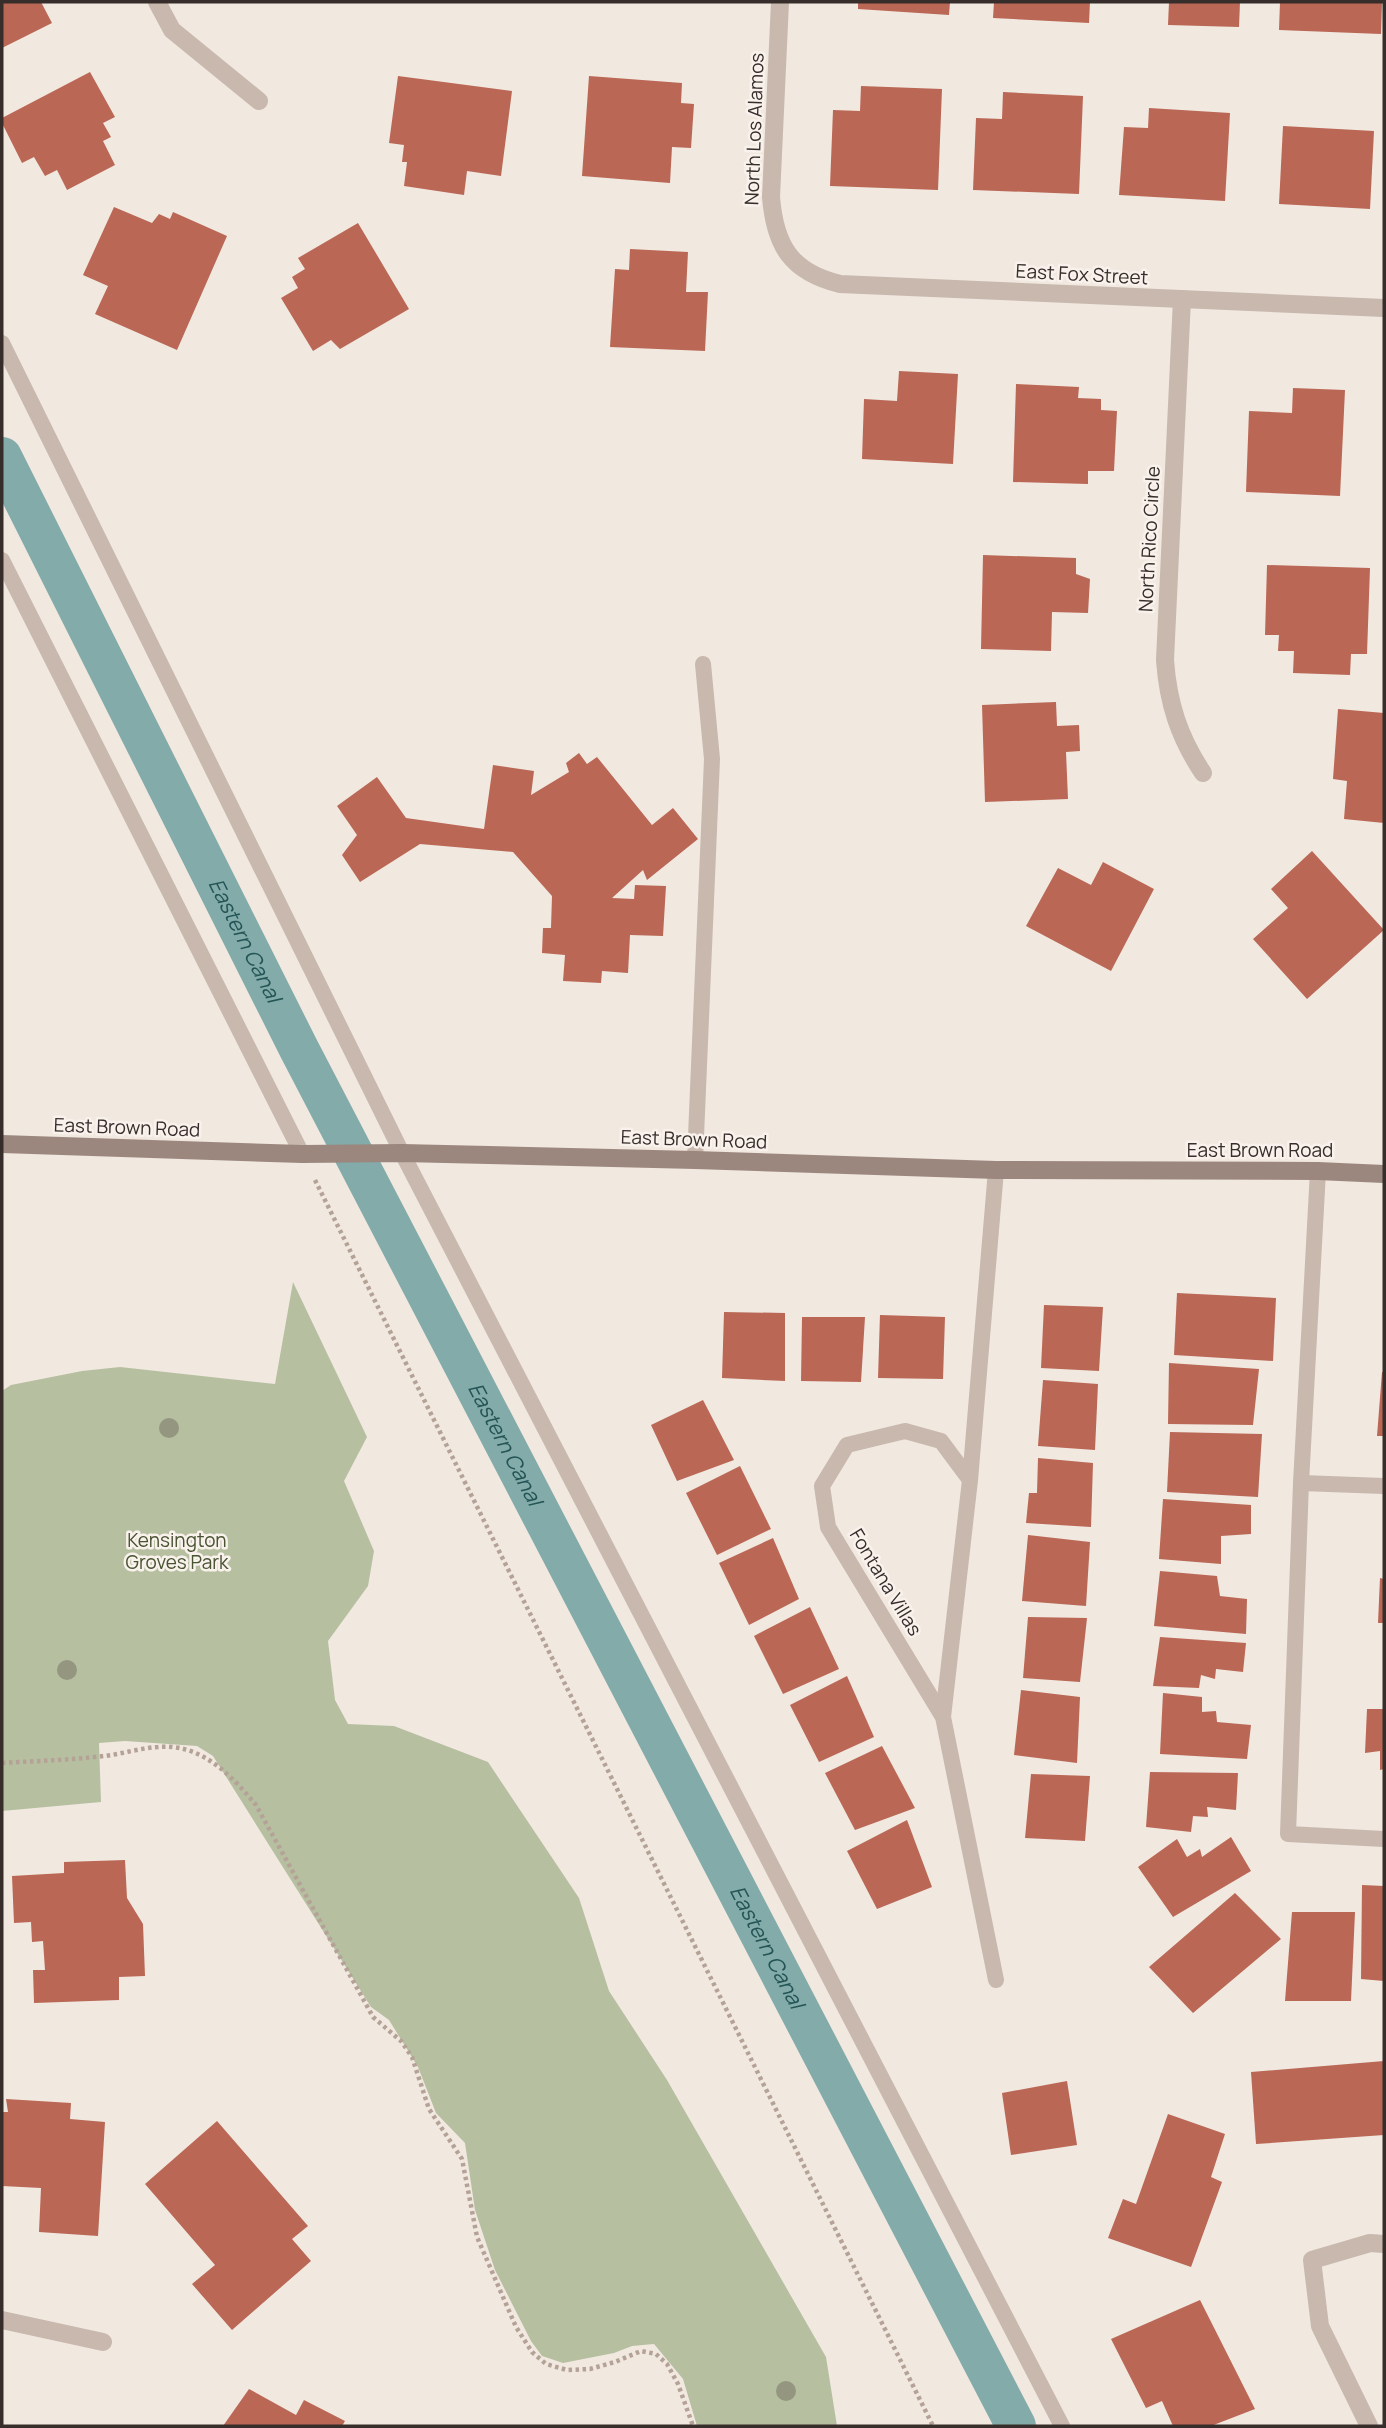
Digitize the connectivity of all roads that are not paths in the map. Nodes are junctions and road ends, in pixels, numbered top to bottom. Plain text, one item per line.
1 (157, 2) edge
2 (780, 2) edge
3 (259, 102) dead end
4 (788, 255) joint
5 (1182, 299) junction
6 (1384, 308) edge
7 (2, 343) edge
8 (2, 560) edge
9 (703, 664) dead end
10 (1203, 773) dead end
11 (2, 1144) edge
12 (402, 1153) junction
13 (302, 1154) junction
14 (695, 1160) junction
15 (996, 1171) junction
16 (1318, 1171) junction
17 (1384, 1174) edge
18 (970, 1480) junction
19 (1301, 1483) junction
20 (1384, 1486) edge
21 (943, 1717) junction
22 (1384, 1839) edge
23 (996, 1980) dead end
24 (1384, 2244) edge
25 (2, 2320) edge
26 (103, 2342) dead end
27 (1062, 2426) edge
28 (1369, 2426) edge

1 - 3 street
2 - 4 street, North Los Alamos
4 - 5 street, East Fox Street
5 - 6 street, East Fox Street
5 - 10 street, North Rico Circle
7 - 12 lane
8 - 13 lane
9 - 14 lane
11 - 13 main road, East Brown Road
12 - 13 main road, East Brown Road
12 - 14 main road, East Brown Road
12 - 27 lane
14 - 15 main road, East Brown Road
15 - 16 main road, East Brown Road
15 - 18 lane, Fontana Villas
16 - 17 main road, East Brown Road
16 - 19 lane
18 - 21 lane, Fontana Villas
18 - 21 lane, Fontana Villas
19 - 20 lane
19 - 22 lane
21 - 23 lane, Fontana Villas
24 - 28 street
25 - 26 street

